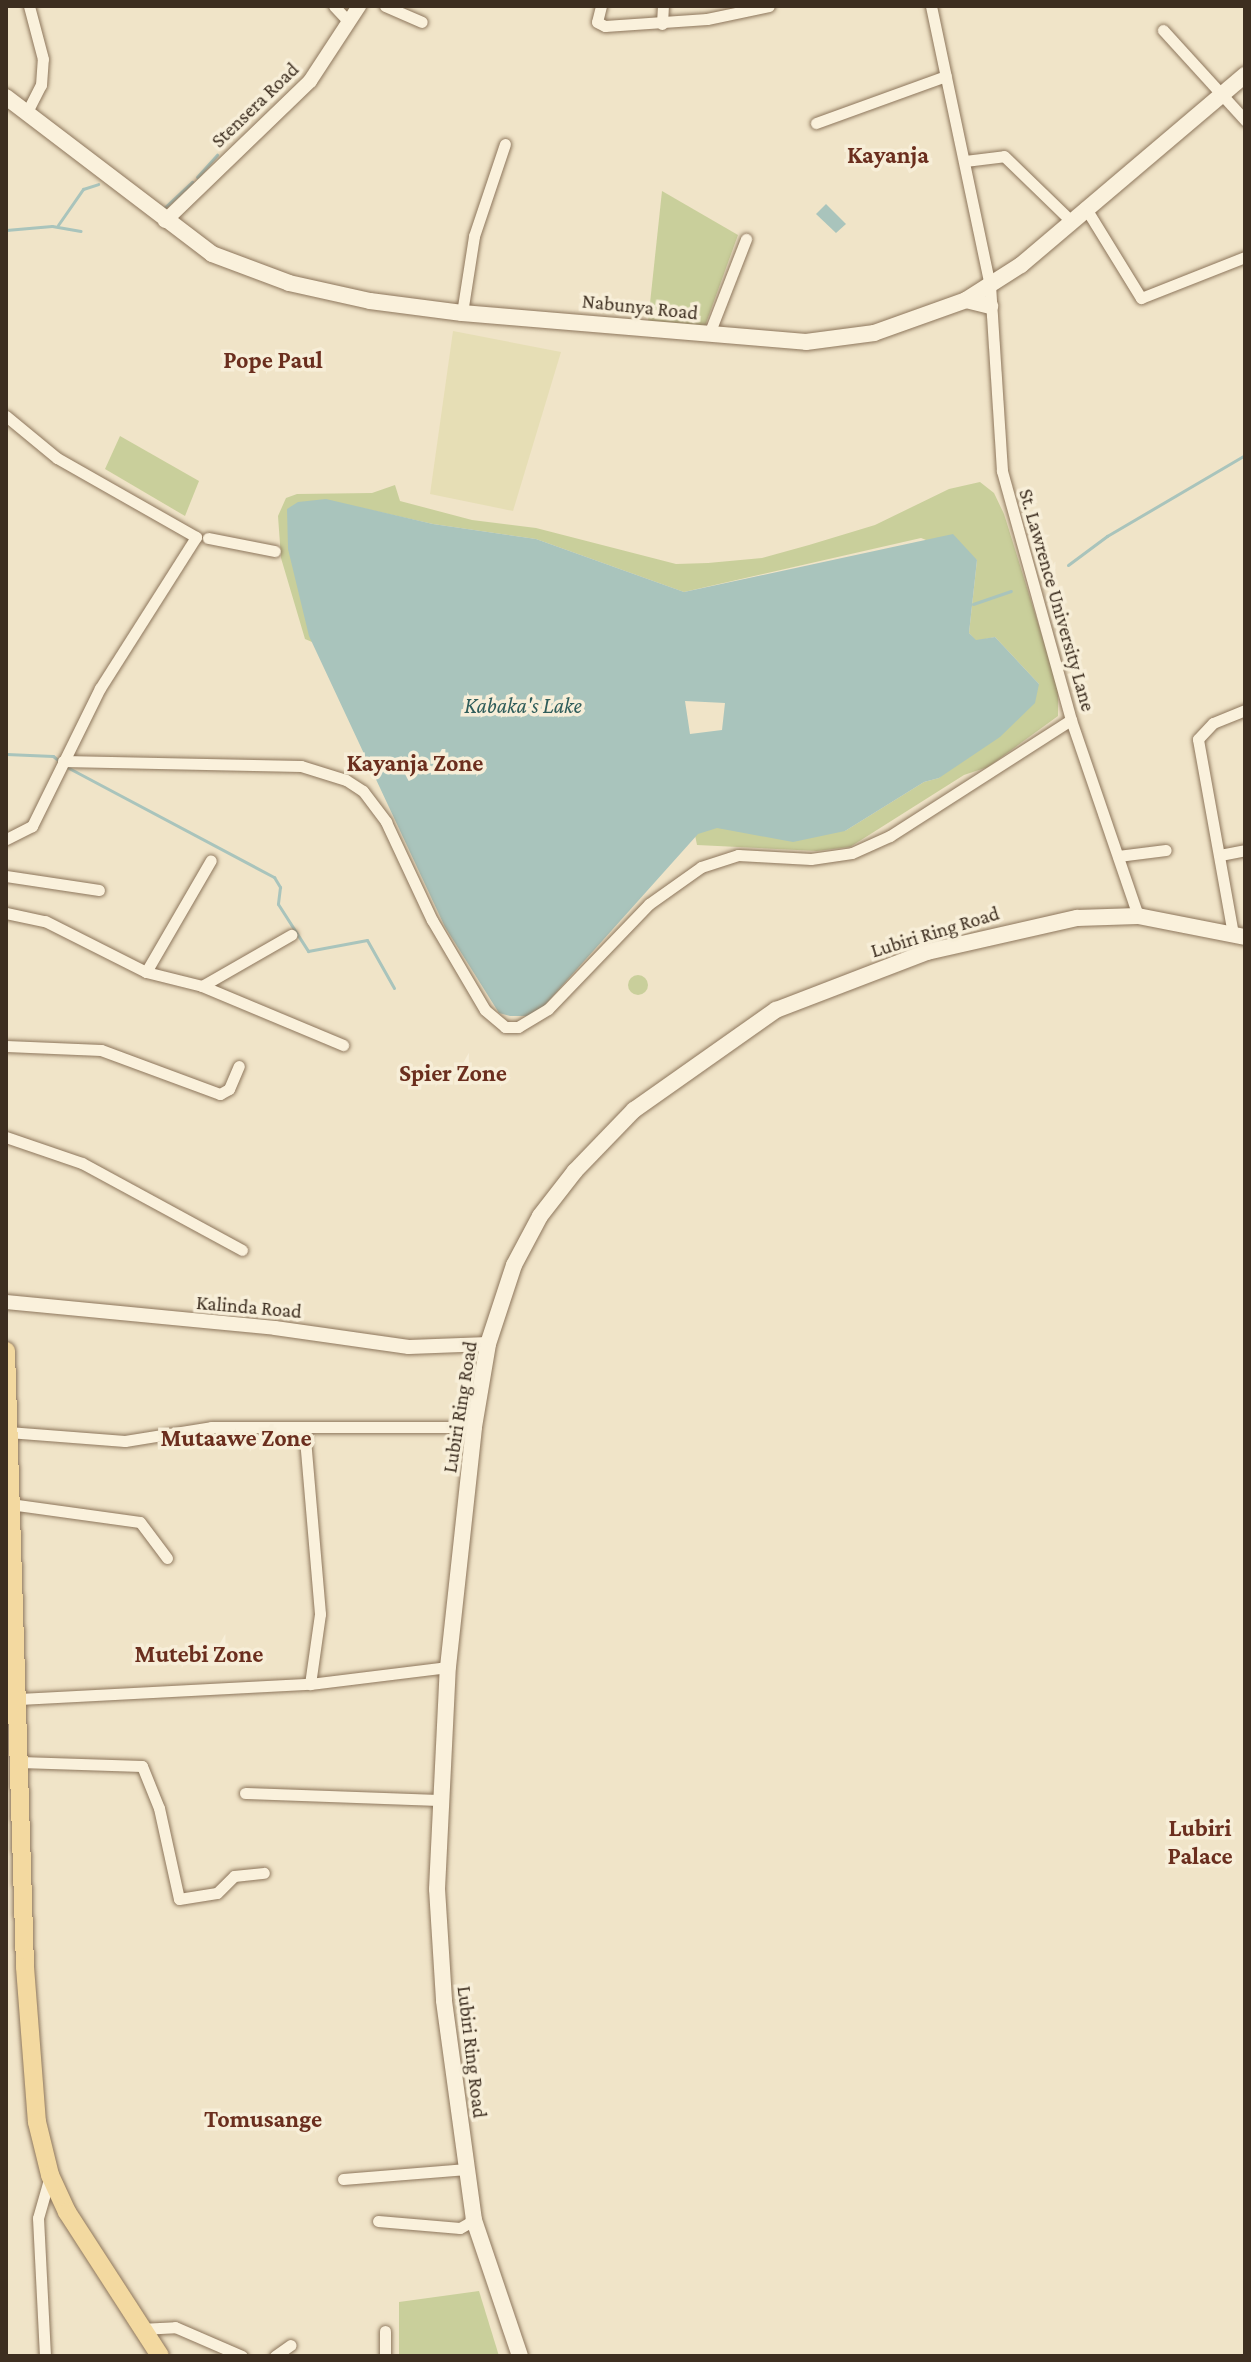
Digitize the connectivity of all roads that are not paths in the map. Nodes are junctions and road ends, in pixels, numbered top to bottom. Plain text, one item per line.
1 (29, 6) edge
2 (334, 6) edge
3 (359, 6) edge
4 (385, 6) edge
5 (601, 6) edge
6 (663, 6) edge
7 (769, 6) edge
8 (931, 6) edge
9 (349, 22) junction
10 (422, 22) dead end
11 (662, 24) junction
12 (1163, 30) dead end
13 (1245, 75) edge
14 (946, 76) junction
15 (6, 97) edge
16 (1221, 97) junction
17 (28, 110) junction
18 (1245, 120) edge
19 (816, 123) dead end
20 (505, 144) dead end
21 (965, 161) junction
22 (1085, 207) junction
23 (165, 221) junction
24 (1071, 221) junction
25 (746, 239) dead end
26 (1245, 257) edge
27 (990, 285) junction
28 (966, 300) junction
29 (990, 306) junction
30 (462, 313) junction
31 (709, 334) junction
32 (6, 416) edge
33 (208, 538) dead end
34 (275, 551) dead end
35 (1245, 710) edge
36 (1071, 720) junction
37 (63, 761) junction
38 (6, 839) edge
39 (1166, 850) dead end
40 (1245, 850) edge
41 (1220, 855) junction
42 (1118, 856) junction
43 (211, 860) dead end
44 (6, 876) edge
45 (99, 890) dead end
46 (6, 913) edge
47 (1138, 916) junction
48 (291, 935) dead end
49 (1239, 936) edge
50 (146, 972) junction
51 (202, 986) junction
52 (343, 1045) dead end
53 (6, 1046) edge
54 (239, 1066) dead end
55 (6, 1137) edge
56 (242, 1250) dead end
57 (6, 1302) edge
58 (488, 1344) junction
59 (6, 1351) edge
60 (304, 1427) junction
61 (474, 1427) junction
62 (8, 1432) junction
63 (10, 1504) junction
64 (167, 1558) dead end
65 (11, 1630) edge
66 (448, 1667) junction
67 (310, 1684) junction
68 (19, 1699) junction
69 (20, 1762) junction
70 (245, 1793) dead end
71 (440, 1800) junction
72 (264, 1873) dead end
73 (467, 2169) junction
74 (50, 2175) junction
75 (343, 2179) dead end
76 (474, 2220) junction
77 (378, 2221) dead end
78 (140, 2329) junction
79 (385, 2331) dead end
80 (291, 2345) dead end
81 (45, 2356) edge
82 (160, 2356) edge
83 (242, 2356) edge
84 (275, 2356) edge
85 (385, 2356) edge
86 (520, 2356) edge

1 - 17 street
2 - 9 street
3 - 9 street, Stensera Road
4 - 10 street
5 - 11 street
6 - 11 street
7 - 11 street
8 - 14 street, St. Lawrence University Lane
9 - 23 street, Stensera Road
12 - 16 street
13 - 16 main road, Nabunya Road
14 - 19 street
14 - 21 street, St. Lawrence University Lane
15 - 17 main road, Nabunya Road
16 - 18 street
16 - 22 main road, Nabunya Road
17 - 23 main road, Nabunya Road
20 - 30 street
21 - 24 street
21 - 27 street, St. Lawrence University Lane
22 - 24 main road, Nabunya Road
22 - 26 street
23 - 30 main road, Nabunya Road
24 - 27 main road, Nabunya Road
25 - 31 street
27 - 28 main road, Nabunya Road
27 - 29 street, St. Lawrence University Lane
28 - 29 main road
28 - 31 main road, Nabunya Road
29 - 36 street, St. Lawrence University Lane
30 - 31 main road, Nabunya Road
32 - 37 street
33 - 34 street
35 - 41 street
36 - 37 street
36 - 42 street, St. Lawrence University Lane
37 - 38 street
39 - 42 street
40 - 41 street
41 - 49 street
42 - 47 street, St. Lawrence University Lane
43 - 50 street
44 - 45 street
46 - 50 street
47 - 49 main road, Lubiri Ring Road
47 - 58 main road, Lubiri Ring Road
48 - 51 street
50 - 51 street
51 - 52 street
53 - 54 street
55 - 56 street
57 - 58 street, Kalinda Road
58 - 61 main road, Lubiri Ring Road
59 - 62 main road
60 - 61 street
60 - 62 street
60 - 67 street
61 - 66 main road, Lubiri Ring Road
62 - 63 main road
63 - 64 street
63 - 65 main road
65 - 68 main road
66 - 67 street
66 - 71 main road, Lubiri Ring Road
67 - 68 street
68 - 69 main road
69 - 72 street
69 - 74 main road
70 - 71 street
71 - 73 main road, Lubiri Ring Road
73 - 75 street
73 - 76 main road, Lubiri Ring Road
74 - 78 main road
74 - 81 street
76 - 77 street
76 - 86 main road, Lubiri Ring Road
78 - 82 main road
78 - 83 street
79 - 85 street
80 - 84 street

